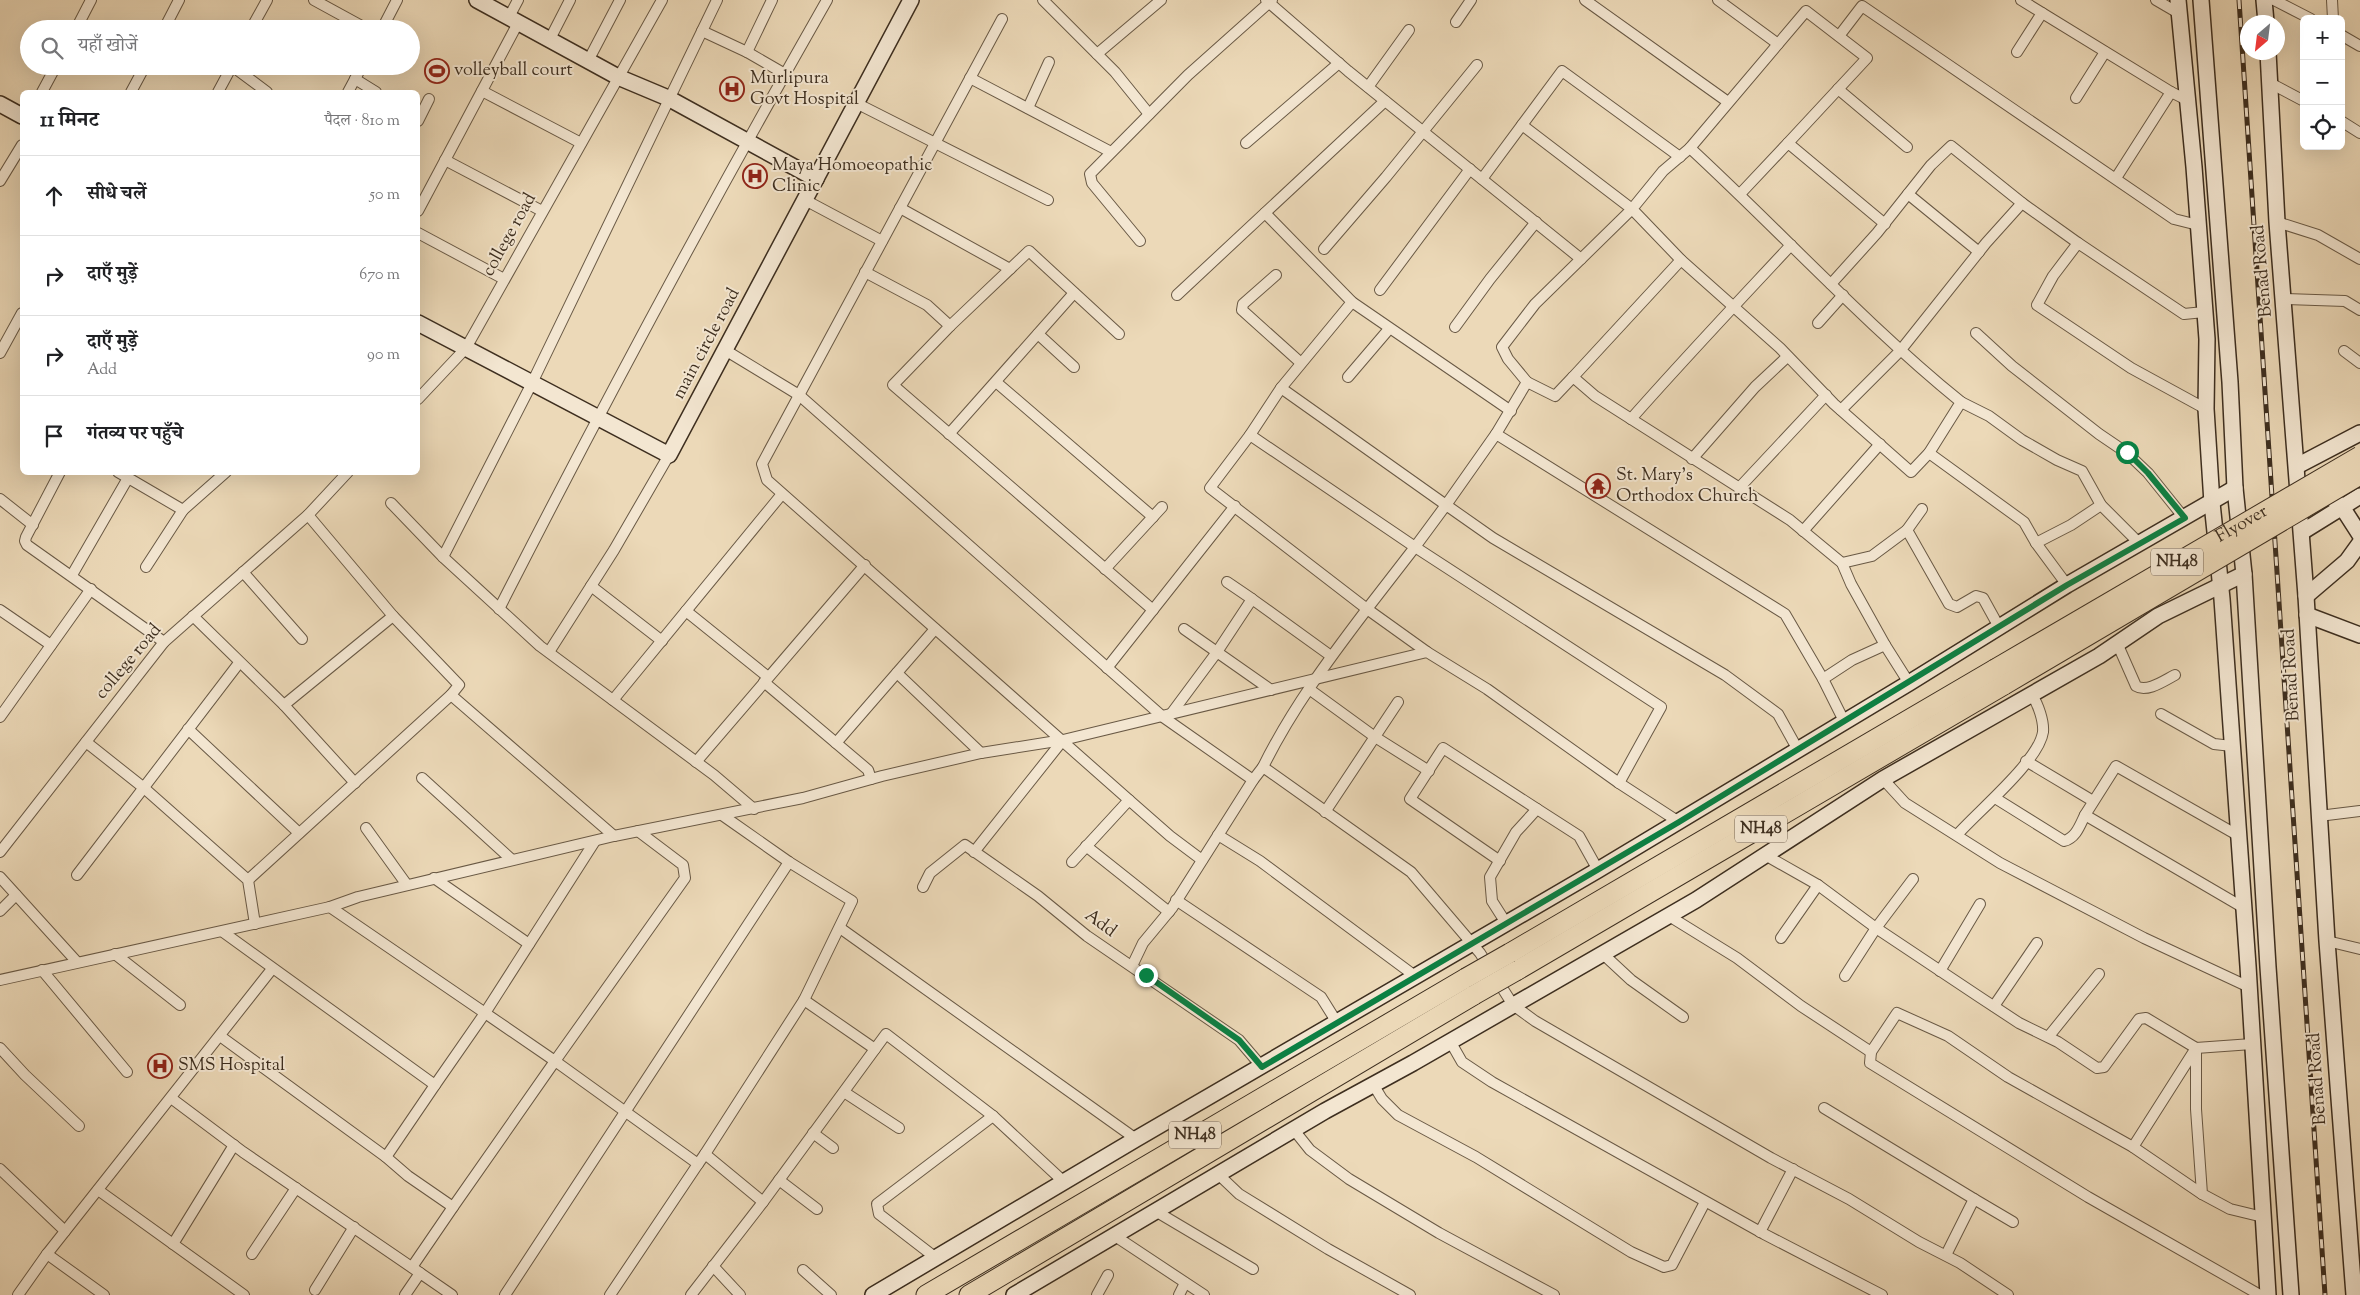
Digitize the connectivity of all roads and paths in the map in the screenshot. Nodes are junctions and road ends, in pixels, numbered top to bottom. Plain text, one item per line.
1 (91, 0) edge
2 (179, 0) edge
3 (267, 0) edge
4 (314, 0) edge
5 (398, 0) edge
6 (476, 0) edge
7 (518, 0) edge
8 (570, 0) edge
9 (620, 0) edge
10 (662, 0) edge
11 (717, 0) edge
12 (772, 0) edge
13 (827, 0) edge
14 (911, 0) edge
15 (1161, 0) edge
16 (1471, 0) edge
17 (1585, 0) edge
18 (1718, 0) edge
19 (2021, 0) edge
20 (2156, 0) edge
21 (2201, 0) edge
22 (2264, 0) edge
23 (2274, 0) edge
24 (2332, 0) edge
25 (1046, 1) edge
26 (1269, 1) edge
27 (1864, 3) edge
28 (2179, 7) edge
29 (2042, 13) junction
30 (2265, 15) edge
31 (2303, 15) edge
32 (2333, 15) edge
33 (1002, 19) dead end
34 (81, 20) edge
35 (169, 20) edge
36 (256, 20) edge
37 (351, 20) edge
38 (387, 20) edge
39 (514, 20) junction
40 (1456, 22) dead end
41 (1409, 30) dead end
42 (702, 31) junction
43 (1839, 36) junction
44 (2345, 37) edge
45 (550, 40) junction
46 (1778, 44) junction
47 (2360, 46) edge
48 (747, 52) junction
49 (2017, 52) dead end
50 (2105, 52) junction
51 (1097, 54) junction
52 (2269, 60) edge
53 (588, 61) junction
54 (1049, 62) dead end
55 (1339, 63) junction
56 (1477, 65) dead end
57 (785, 74) junction
58 (51, 75) edge
59 (140, 75) edge
60 (227, 75) edge
61 (244, 75) edge
62 (357, 75) edge
63 (618, 77) junction
64 (970, 78) junction
65 (355, 79) junction
66 (2270, 83) junction
67 (1368, 87) junction
68 (1838, 88) junction
69 (43, 90) edge
70 (132, 90) edge
71 (219, 90) edge
72 (264, 90) edge
73 (349, 90) edge
74 (373, 90) edge
75 (482, 91) junction
76 (2171, 92) junction
77 (668, 98) junction
78 (2076, 98) dead end
79 (429, 99) dead end
80 (2300, 99) edge
81 (2187, 100) junction
82 (1385, 101) junction
83 (1728, 102) junction
84 (856, 103) junction
85 (0, 104) edge
86 (1028, 108) junction
87 (1149, 114) junction
88 (20, 115) edge
89 (420, 116) edge
90 (2345, 124) edge
91 (1522, 125) junction
92 (1423, 132) junction
93 (2360, 133) edge
94 (748, 141) junction
95 (581, 143) junction
96 (935, 143) junction
97 (1246, 143) dead end
98 (1788, 143) junction
99 (20, 148) edge
100 (1690, 148) junction
101 (1906, 148) dead end
102 (1111, 152) junction
103 (1680, 157) junction
104 (445, 160) junction
105 (1470, 169) junction
106 (2116, 178) junction
107 (816, 179) junction
108 (1482, 179) junction
109 (0, 181) edge
110 (1740, 194) junction
111 (1908, 194) junction
112 (805, 200) junction
113 (1048, 200) dead end
114 (2022, 203) junction
115 (420, 207) edge
116 (900, 208) junction
117 (1632, 209) junction
118 (542, 211) junction
119 (1265, 212) junction
120 (1536, 222) junction
121 (2277, 222) junction
122 (1885, 224) junction
123 (2198, 225) junction
124 (420, 234) edge
125 (882, 241) junction
126 (1140, 241) dead end
127 (2078, 243) junction
128 (1791, 245) junction
129 (1324, 249) dead end
130 (1979, 252) junction
131 (1581, 259) junction
132 (2360, 259) edge
133 (1681, 260) junction
134 (1010, 269) junction
135 (865, 272) junction
136 (1276, 275) dead end
137 (504, 279) junction
138 (1831, 284) junction
139 (1380, 290) dead end
140 (1074, 293) junction
141 (1178, 295) dead end
142 (1843, 295) junction
143 (2284, 299) junction
144 (1352, 302) junction
145 (1735, 308) junction
146 (2360, 310) edge
147 (2204, 312) junction
148 (20, 317) edge
149 (1818, 323) dead end
150 (420, 324) edge
151 (950, 326) junction
152 (1455, 327) dead end
153 (1389, 329) junction
154 (1976, 333) dead end
155 (1038, 334) junction
156 (1119, 334) dead end
157 (466, 348) junction
158 (1, 350) edge
159 (725, 350) junction
160 (1900, 351) junction
161 (2344, 351) dead end
162 (1787, 357) junction
163 (1301, 363) junction
164 (2360, 363) edge
165 (1074, 367) dead end
166 (1348, 377) dead end
167 (1573, 377) junction
168 (996, 382) junction
169 (1527, 382) junction
170 (532, 383) junction
171 (1281, 388) junction
172 (1826, 395) junction
173 (799, 396) junction
174 (420, 397) edge
175 (1961, 402) junction
176 (2206, 409) junction
177 (1841, 410) junction
178 (1510, 411) junction
179 (599, 418) junction
180 (1631, 419) junction
181 (2360, 433) edge
182 (950, 434) junction
183 (1496, 434) junction
184 (1250, 435) junction
185 (1880, 444) junction
186 (1929, 453) junction
187 (669, 455) junction
188 (2360, 456) edge
189 (1692, 459) junction
190 (2297, 466) junction
191 (58, 475) edge
192 (123, 475) edge
193 (223, 475) edge
194 (345, 475) edge
195 (2360, 475) edge
196 (128, 478) junction
197 (1739, 488) junction
198 (2235, 488) junction
199 (782, 494) junction
200 (2360, 496) edge
201 (0, 499) edge
202 (391, 503) dead end
203 (2212, 503) junction
204 (1446, 505) junction
205 (2101, 505) junction
206 (1235, 506) junction
207 (1162, 507) dead end
208 (2342, 507) junction
209 (1922, 509) dead end
210 (183, 510) junction
211 (308, 515) junction
212 (1152, 517) junction
213 (2185, 518) junction
214 (33, 525) junction
215 (1907, 530) junction
216 (1802, 531) junction
217 (2302, 532) junction
218 (2360, 535) edge
219 (2036, 543) junction
220 (2360, 543) edge
221 (2140, 544) junction
222 (1415, 547) junction
223 (442, 557) junction
224 (1842, 563) junction
225 (864, 565) junction
226 (146, 567) dead end
227 (1105, 569) junction
228 (243, 572) junction
229 (2244, 574) junction
230 (72, 575) junction
231 (1227, 582) dead end
232 (2221, 584) junction
233 (2067, 585) junction
234 (592, 586) junction
235 (91, 589) junction
236 (2306, 596) junction
237 (1252, 598) junction
238 (499, 609) junction
239 (1367, 609) junction
240 (1153, 610) junction
241 (686, 611) junction
242 (2, 615) edge
243 (2307, 615) junction
244 (192, 616) junction
245 (393, 616) junction
246 (1999, 627) junction
247 (935, 629) junction
248 (1184, 629) dead end
249 (2360, 634) edge
250 (302, 639) dead end
251 (662, 641) junction
252 (164, 642) junction
253 (2117, 643) junction
254 (1885, 644) junction
255 (52, 645) junction
256 (549, 652) junction
257 (1217, 652) junction
258 (1427, 652) junction
259 (1331, 656) junction
260 (239, 663) junction
261 (1107, 668) junction
262 (897, 673) junction
263 (2175, 675) dead end
264 (1999, 677) junction
265 (1823, 679) junction
266 (766, 680) junction
267 (1909, 683) junction
268 (1312, 685) junction
269 (1271, 690) junction
270 (451, 695) junction
271 (2032, 695) junction
272 (613, 700) junction
273 (1398, 702) dead end
274 (284, 705) junction
275 (2161, 714) dead end
276 (1167, 715) junction
277 (0, 717) edge
278 (1844, 721) junction
279 (188, 729) junction
280 (1375, 737) junction
281 (1063, 740) junction
282 (86, 742) junction
283 (836, 743) junction
284 (2232, 746) junction
285 (1798, 750) junction
286 (981, 753) junction
287 (2026, 761) junction
288 (696, 762) junction
289 (1263, 767) junction
290 (1429, 771) junction
291 (422, 778) dead end
292 (871, 779) junction
293 (1884, 779) junction
294 (1253, 780) junction
295 (355, 782) junction
296 (1619, 783) junction
297 (144, 788) junction
298 (1995, 798) junction
299 (1129, 800) junction
300 (2093, 801) junction
301 (754, 809) junction
302 (1537, 809) junction
303 (2360, 811) edge
304 (1325, 812) junction
305 (722, 815) junction
306 (2086, 815) junction
307 (2319, 816) junction
308 (1679, 822) junction
309 (366, 828) dead end
310 (638, 831) junction
311 (299, 833) junction
312 (1218, 835) junction
313 (1957, 835) junction
314 (614, 836) junction
315 (2239, 836) junction
316 (595, 841) junction
317 (1086, 846) junction
318 (0, 852) edge
319 (974, 852) junction
320 (1765, 855) junction
321 (511, 859) junction
322 (1202, 860) junction
323 (1500, 861) junction
324 (789, 862) junction
325 (1072, 862) dead end
326 (1598, 870) junction
327 (77, 875) dead end
328 (0, 877) edge
329 (434, 878) junction
330 (1913, 879) dead end
331 (248, 880) junction
332 (407, 885) junction
333 (1818, 885) junction
334 (923, 887) dead end
335 (16, 895) junction
336 (1176, 900) junction
337 (1980, 904) dead end
338 (330, 907) junction
339 (2244, 908) junction
340 (0, 911) edge
341 (1169, 912) junction
342 (1669, 916) junction
343 (1506, 922) junction
344 (255, 924) junction
345 (840, 928) junction
346 (1876, 928) junction
347 (223, 932) junction
348 (1781, 938) dead end
349 (2327, 940) junction
350 (1472, 943) junction
351 (2037, 943) dead end
352 (529, 944) junction
353 (2360, 949) edge
354 (115, 954) junction
355 (1603, 954) junction
356 (77, 962) junction
357 (1132, 966) junction
358 (272, 969) junction
359 (42, 970) junction
360 (1940, 971) junction
361 (2099, 974) dead end
362 (1415, 976) junction
363 (1845, 976) dead end
364 (0, 980) edge
365 (2249, 987) junction
366 (804, 1000) junction
367 (180, 1005) dead end
368 (1513, 1005) junction
369 (1994, 1006) junction
370 (485, 1013) junction
371 (1683, 1018) dead end
372 (1336, 1021) junction
373 (220, 1036) junction
374 (2049, 1036) junction
375 (1450, 1041) junction
376 (2252, 1044) junction
377 (0, 1048) edge
378 (2196, 1048) junction
379 (875, 1049) junction
380 (1871, 1052) junction
381 (555, 1061) junction
382 (1262, 1067) junction
383 (127, 1072) dead end
384 (1373, 1084) junction
385 (435, 1086) junction
386 (844, 1092) junction
387 (171, 1098) junction
388 (1824, 1108) dead end
389 (626, 1111) junction
390 (993, 1116) junction
391 (80, 1126) dead end
392 (898, 1128) dead end
393 (1294, 1130) junction
394 (813, 1133) junction
395 (1136, 1139) junction
396 (234, 1145) junction
397 (2132, 1147) junction
398 (833, 1148) dead end
399 (705, 1154) junction
400 (386, 1157) junction
401 (698, 1164) junction
402 (0, 1169) edge
403 (1793, 1169) junction
404 (1218, 1174) junction
405 (780, 1180) junction
406 (1064, 1182) junction
407 (296, 1188) junction
408 (98, 1190) junction
409 (2202, 1194) junction
410 (1974, 1199) junction
411 (763, 1202) junction
412 (1705, 1202) junction
413 (453, 1207) junction
414 (817, 1209) dead end
415 (1157, 1212) junction
416 (2263, 1217) junction
417 (2013, 1222) dead end
418 (354, 1227) junction
419 (65, 1231) junction
420 (1760, 1232) junction
421 (1115, 1236) junction
422 (173, 1244) junction
423 (47, 1254) junction
424 (252, 1254) dead end
425 (1946, 1255) junction
426 (936, 1258) junction
427 (713, 1266) junction
428 (1253, 1269) dead end
429 (416, 1270) junction
430 (803, 1270) dead end
431 (1108, 1275) dead end
432 (1185, 1283) junction
433 (315, 1290) dead end
434 (1019, 1294) edge
435 (18, 1295) edge
436 (104, 1295) edge
437 (244, 1295) edge
438 (405, 1295) edge
439 (452, 1295) edge
440 (505, 1295) edge
441 (610, 1295) edge
442 (691, 1295) edge
443 (740, 1295) edge
444 (831, 1295) edge
445 (874, 1295) edge
446 (926, 1295) edge
447 (969, 1295) edge
448 (1097, 1295) edge
449 (1179, 1295) edge
450 (1204, 1295) edge
451 (1410, 1295) edge
452 (1554, 1295) edge
453 (1882, 1295) edge
454 (2008, 1295) edge
455 (2260, 1295) edge
456 (2268, 1295) edge
457 (2291, 1295) edge
458 (2354, 1295) edge

1 - 34 street
2 - 35 street
3 - 36 street
4 - 37 street
5 - 38 street
6 - 39 main road
7 - 39 street
8 - 45 street
9 - 53 street
10 - 63 street, college road
11 - 42 street
12 - 48 street
13 - 57 street
14 - 84 main road, main circle road
15 - 51 street
16 - 40 street
17 - 83 street
18 - 46 street
19 - 29 street
20 - 28 street
21 - 198 main road
22 - 30 main road
23 - 31 street
24 - 32 street
25 - 51 street
26 - 55 street
26 - 87 street
27 - 43 street
27 - 106 street
28 - 81 main road
29 - 49 street
29 - 50 street
33 - 64 street
39 - 45 main road
39 - 75 street
41 - 67 street
42 - 48 street
42 - 77 street
43 - 46 street
43 - 68 street
44 - 47 street
45 - 53 main road
46 - 83 street
48 - 57 street
50 - 76 street
50 - 78 street
51 - 87 street
52 - 66 main road, Benad Road
53 - 63 main road
54 - 86 street
55 - 67 street
55 - 97 street
56 - 92 street
57 - 94 street
58 - 69 street
59 - 70 street
60 - 71 street
61 - 72 street
62 - 65 street
63 - 77 main road
63 - 95 street, college road
64 - 86 street
64 - 96 street
65 - 73 street
65 - 74 street
66 - 80 street
66 - 121 main road, Benad Road
67 - 82 street
68 - 98 street
68 - 101 street
75 - 95 street
75 - 104 street
76 - 81 street
76 - 106 street
77 - 94 main road
77 - 170 street
79 - 89 street
81 - 123 main road
82 - 92 street
82 - 119 street
83 - 100 street
84 - 96 street
84 - 107 main road, main circle road
85 - 88 main road
86 - 102 street
87 - 102 street
90 - 93 street
91 - 103 street
91 - 108 street
91 - 117 street
92 - 105 street
92 - 129 street
94 - 107 main road
94 - 179 street
95 - 118 street, college road
96 - 113 street
96 - 116 street
98 - 110 street
98 - 122 street
99 - 109 street
100 - 103 street
100 - 110 street
102 - 126 street
103 - 117 street
104 - 115 street
104 - 118 street
105 - 108 street
105 - 139 street
106 - 123 street
107 - 112 main road, main circle road
108 - 120 street
110 - 128 street
111 - 114 street
111 - 122 street
111 - 130 street
112 - 125 street
112 - 159 main road, main circle road
114 - 127 street
114 - 130 street
116 - 125 street
116 - 134 street
117 - 131 street
117 - 133 street
118 - 137 street, college road
119 - 141 street
119 - 144 street
120 - 131 street
120 - 152 street
121 - 132 street
121 - 143 main road, Benad Road
122 - 138 street
123 - 147 main road
124 - 137 street
125 - 135 street
127 - 147 street
127 - 176 street
128 - 138 street
128 - 145 street
130 - 160 street
131 - 169 street
133 - 145 street
133 - 167 street
134 - 140 street
134 - 151 street
135 - 151 street
135 - 173 street
136 - 163 street
137 - 157 street, college road
138 - 142 street
140 - 155 street
140 - 156 street
142 - 149 street
142 - 160 street
143 - 146 street
143 - 190 main road, Benad Road
144 - 153 street
144 - 163 street
145 - 162 street
145 - 180 street
147 - 176 main road
148 - 158 street
150 - 157 main road
151 - 182 street
153 - 166 street
153 - 178 street
154 - 213 street
155 - 165 street
155 - 168 street
157 - 170 main road
157 - 174 street, college road
159 - 173 street
159 - 187 main road, main circle road
160 - 175 street
160 - 177 street
161 - 164 street
162 - 172 street
162 - 189 street
163 - 171 street
167 - 169 street
167 - 180 street
168 - 182 street
168 - 212 street
169 - 178 street
170 - 179 main road
170 - 223 street
171 - 184 street
171 - 204 street
172 - 177 street
172 - 197 street
173 - 199 street
173 - 261 street
175 - 186 street
175 - 205 street
176 - 203 main road
177 - 185 street
178 - 183 street
179 - 187 main road
179 - 238 street
180 - 189 street
181 - 190 main road
182 - 227 street
183 - 204 street
183 - 265 street
184 - 206 street
184 - 222 street
185 - 186 street
185 - 216 street
186 - 219 street
187 - 234 street
188 - 264 highway, Flyover / NH48, bridge
189 - 197 street
190 - 208 main road
190 - 217 main road, Benad Road
191 - 214 street
192 - 196 street
193 - 210 street
194 - 211 street, college road
195 - 264 highway, Flyover / NH48, bridge
196 - 210 street
196 - 230 street
197 - 216 street
198 - 203 main road
198 - 229 main road
199 - 225 street
199 - 241 street
200 - 208 main road
201 - 214 street
202 - 223 street
203 - 213 main road
203 - 232 main road
204 - 222 street
204 - 285 street
205 - 219 street
205 - 221 street
206 - 239 street
206 - 240 street
207 - 212 street
208 - 217 main road
208 - 218 main road
209 - 215 street
210 - 226 street
211 - 228 street, college road
211 - 245 street
212 - 227 street
213 - 221 main road
214 - 230 street
215 - 224 street
215 - 246 street
216 - 224 street
217 - 236 main road, Benad Road
219 - 233 street
220 - 236 main road
221 - 233 main road
222 - 239 street
222 - 296 street
223 - 238 street
224 - 254 street
225 - 247 street
225 - 266 street
227 - 240 street
228 - 244 street, college road
228 - 250 street
229 - 232 main road
229 - 457 main road
230 - 235 street
231 - 237 street
232 - 253 main road
232 - 284 main road
233 - 246 main road
234 - 251 street
234 - 256 street
235 - 252 street
235 - 255 street
236 - 243 main road, Benad Road
237 - 257 street
237 - 259 street
238 - 256 street
239 - 258 street
239 - 259 street
240 - 261 street
241 - 251 street
241 - 266 street
242 - 255 street
243 - 249 main road
243 - 307 main road, Benad Road
244 - 252 street, college road
244 - 260 street
245 - 270 street
245 - 274 street
246 - 267 main road
247 - 262 street
247 - 281 street
248 - 257 street
251 - 272 street
252 - 282 street, college road
253 - 263 street
253 - 271 main road
254 - 265 street
254 - 267 street
255 - 277 street
256 - 272 street
257 - 269 street
257 - 276 street
258 - 268 street
258 - 296 street
259 - 268 street
260 - 274 street
260 - 279 street
261 - 276 street
262 - 283 street
262 - 286 street
264 - 446 highway, NH48, bridge
264 - 447 highway, NH48, bridge
265 - 278 street
266 - 283 street
266 - 288 street
267 - 278 main road
268 - 269 street
268 - 280 street
268 - 289 street
269 - 276 street
270 - 295 street
270 - 314 street
271 - 287 street
271 - 293 main road
272 - 288 street
273 - 280 street
274 - 295 street
275 - 284 street
276 - 281 street
276 - 294 street
278 - 285 main road
279 - 297 street
279 - 311 street
280 - 290 street
280 - 304 street
281 - 286 street
281 - 299 street
281 - 319 street
282 - 297 street
282 - 318 street, college road
283 - 292 street
284 - 315 main road
285 - 308 main road
286 - 292 street
287 - 298 street
287 - 300 street
288 - 301 street
289 - 294 street
289 - 304 street
290 - 302 street
290 - 323 street
291 - 321 street
292 - 301 street
293 - 313 street
293 - 320 main road
294 - 312 street
295 - 311 street
296 - 308 street
297 - 327 street
297 - 331 street
298 - 306 street
298 - 313 street
299 - 317 street
299 - 322 street
300 - 306 street
300 - 315 street
301 - 305 street
302 - 323 street
302 - 326 street
303 - 307 street
304 - 350 street
305 - 310 street
305 - 324 street
306 - 339 street
307 - 349 main road, Benad Road
308 - 326 main road
309 - 332 street
310 - 314 street
310 - 381 street
311 - 331 street
312 - 322 street
312 - 362 street
313 - 365 street
314 - 316 street
315 - 339 main road
316 - 321 street
316 - 352 street
317 - 325 street
317 - 341 street
319 - 334 street
319 - 357 street, Add
320 - 333 street
320 - 342 main road
321 - 329 street
322 - 336 street
323 - 343 street
324 - 345 street
324 - 389 street
326 - 343 main road
328 - 335 street
329 - 332 street
329 - 352 street
330 - 346 street
331 - 344 street
332 - 338 street
333 - 346 street
333 - 348 street
335 - 340 street
335 - 356 street
336 - 341 street
336 - 372 street
337 - 360 street
338 - 344 street
338 - 370 street
339 - 365 main road
341 - 357 street
342 - 355 main road
342 - 380 street
343 - 350 main road
344 - 347 street
345 - 366 street
345 - 395 street
346 - 360 street
346 - 363 street
347 - 354 street
347 - 358 street
349 - 353 street
349 - 458 main road, Benad Road
350 - 362 main road
350 - 368 street
351 - 369 street
352 - 370 street
354 - 356 street
354 - 367 street
355 - 368 main road
355 - 371 street
356 - 359 street
357 - 382 street, Add
358 - 373 street
358 - 385 street
359 - 364 street
359 - 383 street
360 - 369 street
361 - 374 street
362 - 372 main road
365 - 376 main road
366 - 379 street
366 - 399 street
368 - 375 main road
368 - 403 street
369 - 374 street
370 - 381 street
370 - 385 street
372 - 382 main road
373 - 387 street
373 - 400 street
374 - 378 street
375 - 384 main road
375 - 412 street
376 - 378 street
376 - 416 main road
377 - 391 street
378 - 397 street
378 - 409 street
379 - 386 street
379 - 390 street
380 - 397 street
380 - 455 street
381 - 389 street
381 - 413 street
382 - 395 main road
384 - 393 main road
384 - 412 street
385 - 400 street
386 - 392 street
386 - 394 street
387 - 396 street
387 - 408 street
388 - 410 street
389 - 401 street
389 - 440 street
390 - 406 street
390 - 426 street
393 - 404 main road
393 - 452 street
394 - 398 street
394 - 405 street
395 - 406 main road
396 - 407 street
396 - 422 street
397 - 409 street
399 - 401 street
399 - 411 street
400 - 413 street
401 - 441 street
402 - 419 street
403 - 420 street
403 - 425 street
404 - 415 main road
404 - 451 street
405 - 411 street
405 - 414 street
406 - 426 main road
407 - 418 street
407 - 424 street
408 - 419 street
408 - 422 street
409 - 416 street
410 - 417 street
410 - 425 street
411 - 427 street
412 - 420 street
413 - 429 street
415 - 421 main road
415 - 428 street
416 - 456 main road
418 - 429 street
418 - 433 street
419 - 423 street
420 - 453 street
421 - 432 street
421 - 434 main road
422 - 437 street
423 - 435 street
423 - 436 street
425 - 454 street
426 - 445 main road
427 - 442 street
427 - 443 street
429 - 438 street
429 - 439 street
430 - 444 street
431 - 448 street
432 - 449 street
432 - 450 street

